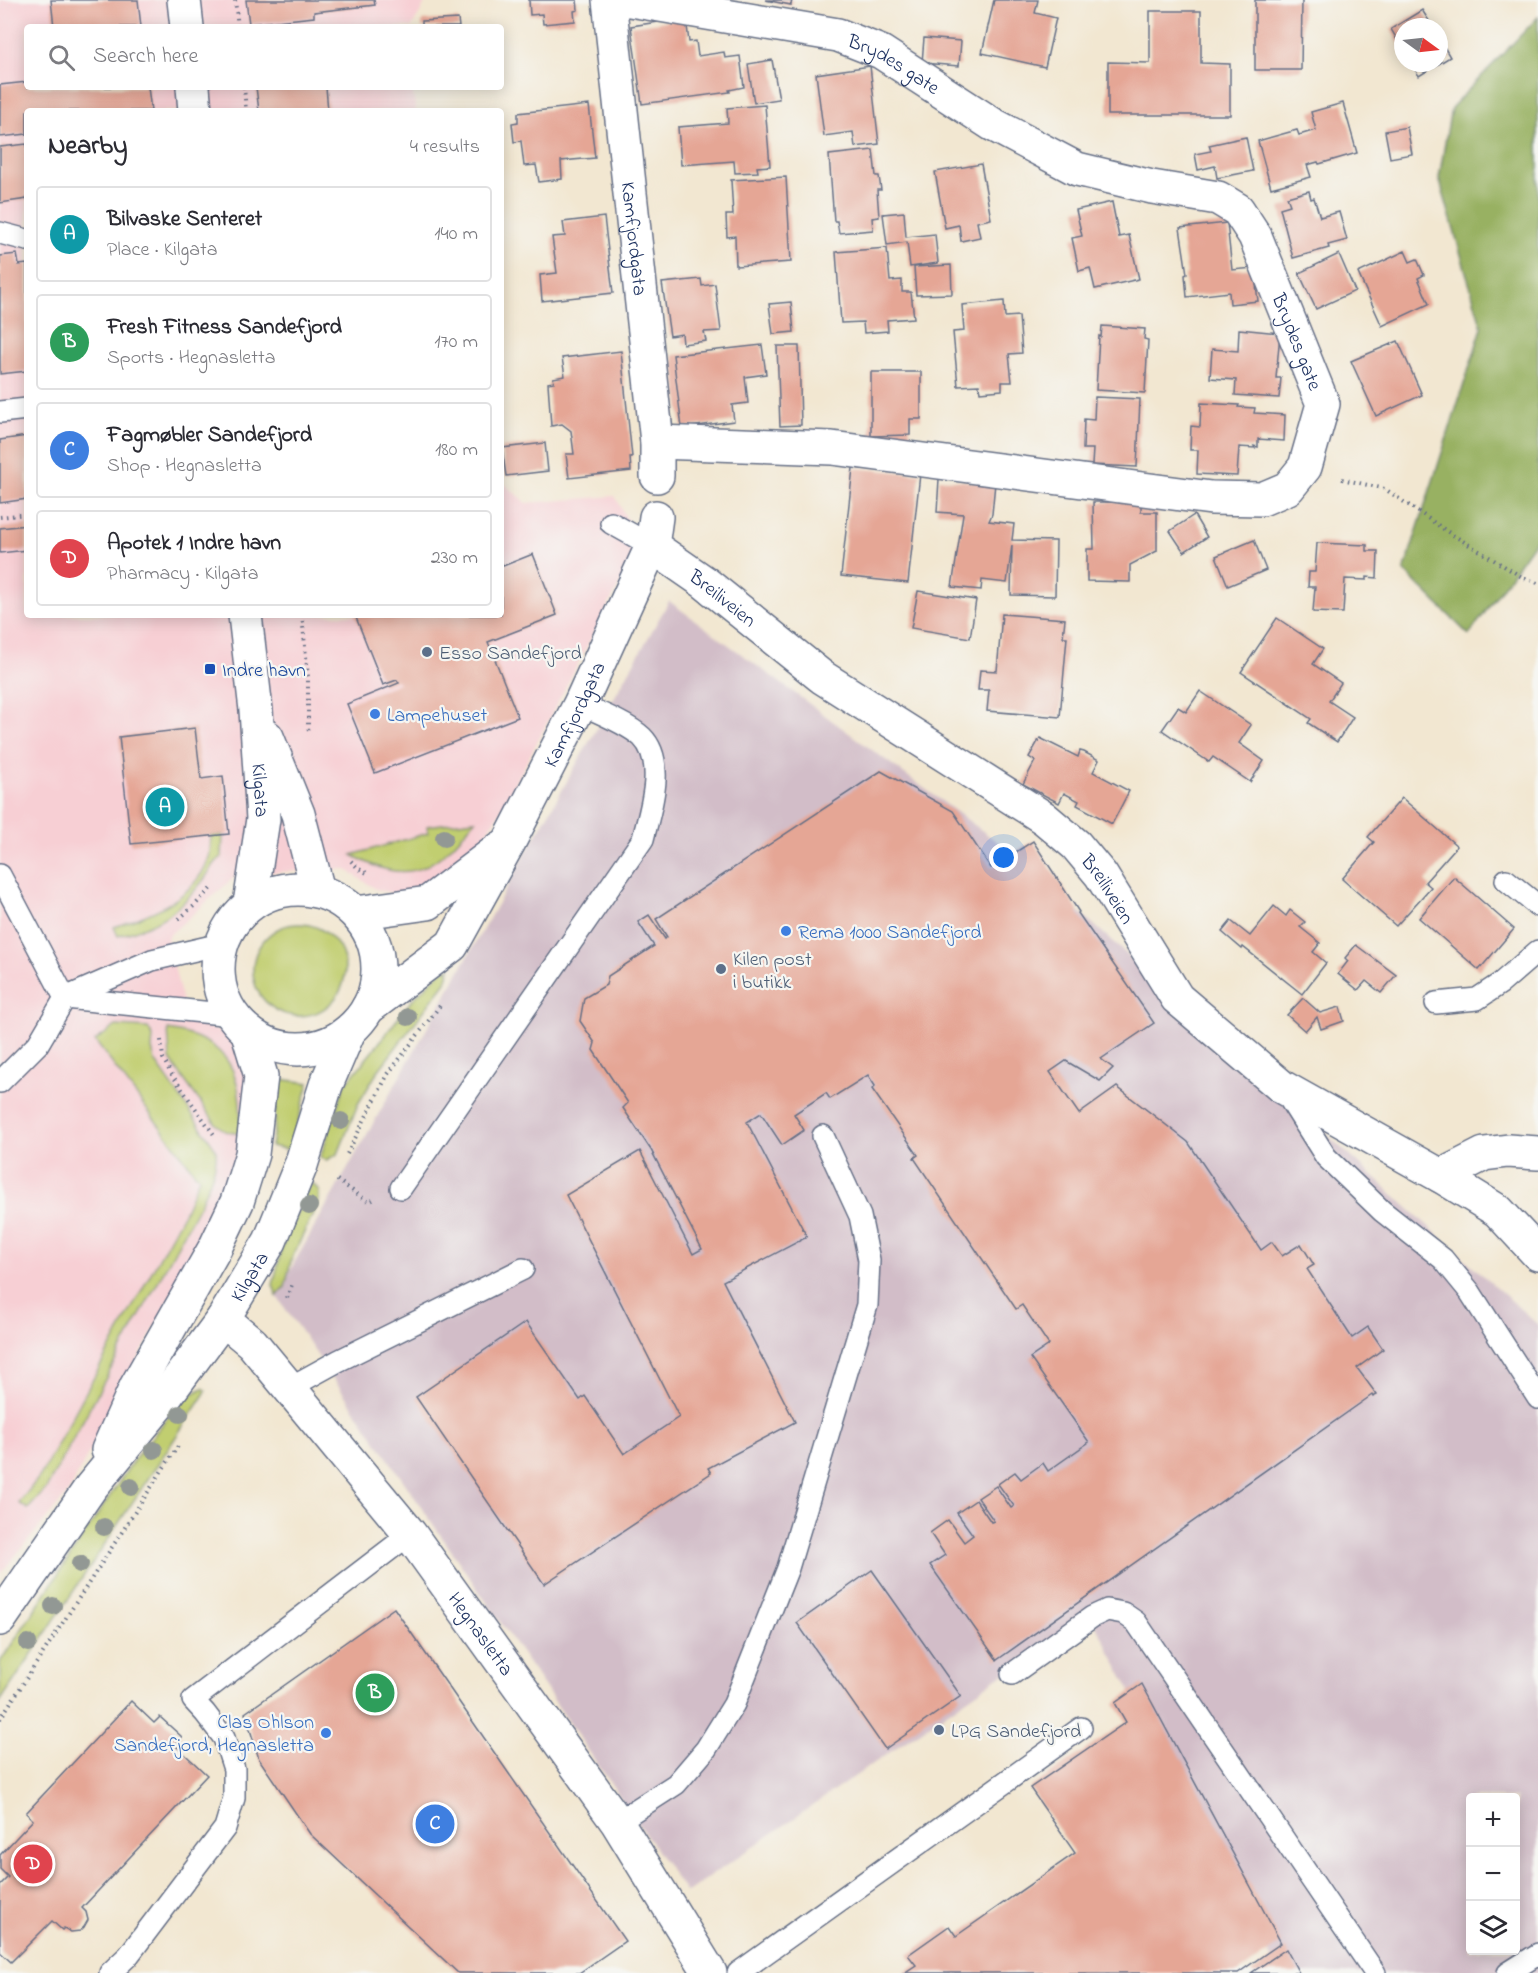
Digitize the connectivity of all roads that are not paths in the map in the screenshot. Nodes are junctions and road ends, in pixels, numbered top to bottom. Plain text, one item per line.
1 (184, 0) edge
2 (609, 0) edge
3 (630, 0) edge
4 (187, 24) edge
5 (193, 90) edge
6 (195, 108) edge
7 (0, 233) edge
8 (24, 239) edge
9 (24, 409) edge
10 (0, 411) edge
11 (657, 442) junction
12 (657, 476) dead end
13 (611, 523) dead end
14 (654, 531) junction
15 (245, 618) edge
16 (580, 704) junction
17 (256, 710) junction
18 (509, 842) junction
19 (0, 875) edge
20 (1506, 880) dead end
21 (318, 891) junction
22 (250, 904) junction
23 (1538, 906) edge
24 (356, 913) junction
25 (221, 944) junction
26 (1538, 951) edge
27 (65, 998) junction
28 (1436, 1004) dead end
29 (358, 1020) junction
30 (240, 1024) junction
31 (0, 1082) edge
32 (1282, 1087) junction
33 (823, 1136) dead end
34 (1538, 1153) edge
35 (1441, 1176) junction
36 (401, 1188) dead end
37 (1538, 1254) edge
38 (523, 1269) dead end
39 (223, 1319) junction
40 (289, 1388) junction
41 (1538, 1398) edge
42 (91, 1487) junction
43 (410, 1534) junction
44 (0, 1619) edge
45 (1012, 1674) dead end
46 (1082, 1728) dead end
47 (617, 1822) junction
48 (1538, 1954) edge
49 (701, 1970) edge
50 (110, 1973) edge
51 (738, 1973) edge
52 (1375, 1973) edge
53 (1508, 1973) edge

1 - 4 street
2 - 11 street, Kamfjordgata
3 - 11 street, Brydes gate
5 - 6 street
7 - 8 lane
9 - 10 lane
11 - 12 street, Kamfjordgata
13 - 14 lane
14 - 16 street, Kamfjordgata
14 - 32 street, Breiliveien
15 - 17 street, Kilgata
16 - 18 street, Kamfjordgata
16 - 36 lane
17 - 21 street, Kilgata
17 - 22 street, Kilgata
18 - 24 street, Kamfjordgata
18 - 29 street, Kamfjordgata
19 - 27 lane
20 - 23 lane
21 - 22 street
21 - 24 street
22 - 25 street
24 - 29 street
25 - 27 lane
25 - 30 street
26 - 28 lane
27 - 30 lane
27 - 31 lane
29 - 30 street
29 - 39 street, Kilgata
30 - 42 street, Kilgata
32 - 35 street, Breiliveien
32 - 41 lane
33 - 47 lane
34 - 35 street
35 - 37 street, Breiliveien
38 - 40 lane
39 - 40 street, Hegnasletta
39 - 42 street, Kilgata
40 - 43 street, Hegnasletta
42 - 44 street, Kilgata
43 - 47 street, Hegnasletta
43 - 50 lane
45 - 52 lane
46 - 51 lane
47 - 49 street, Hegnasletta
48 - 53 lane

